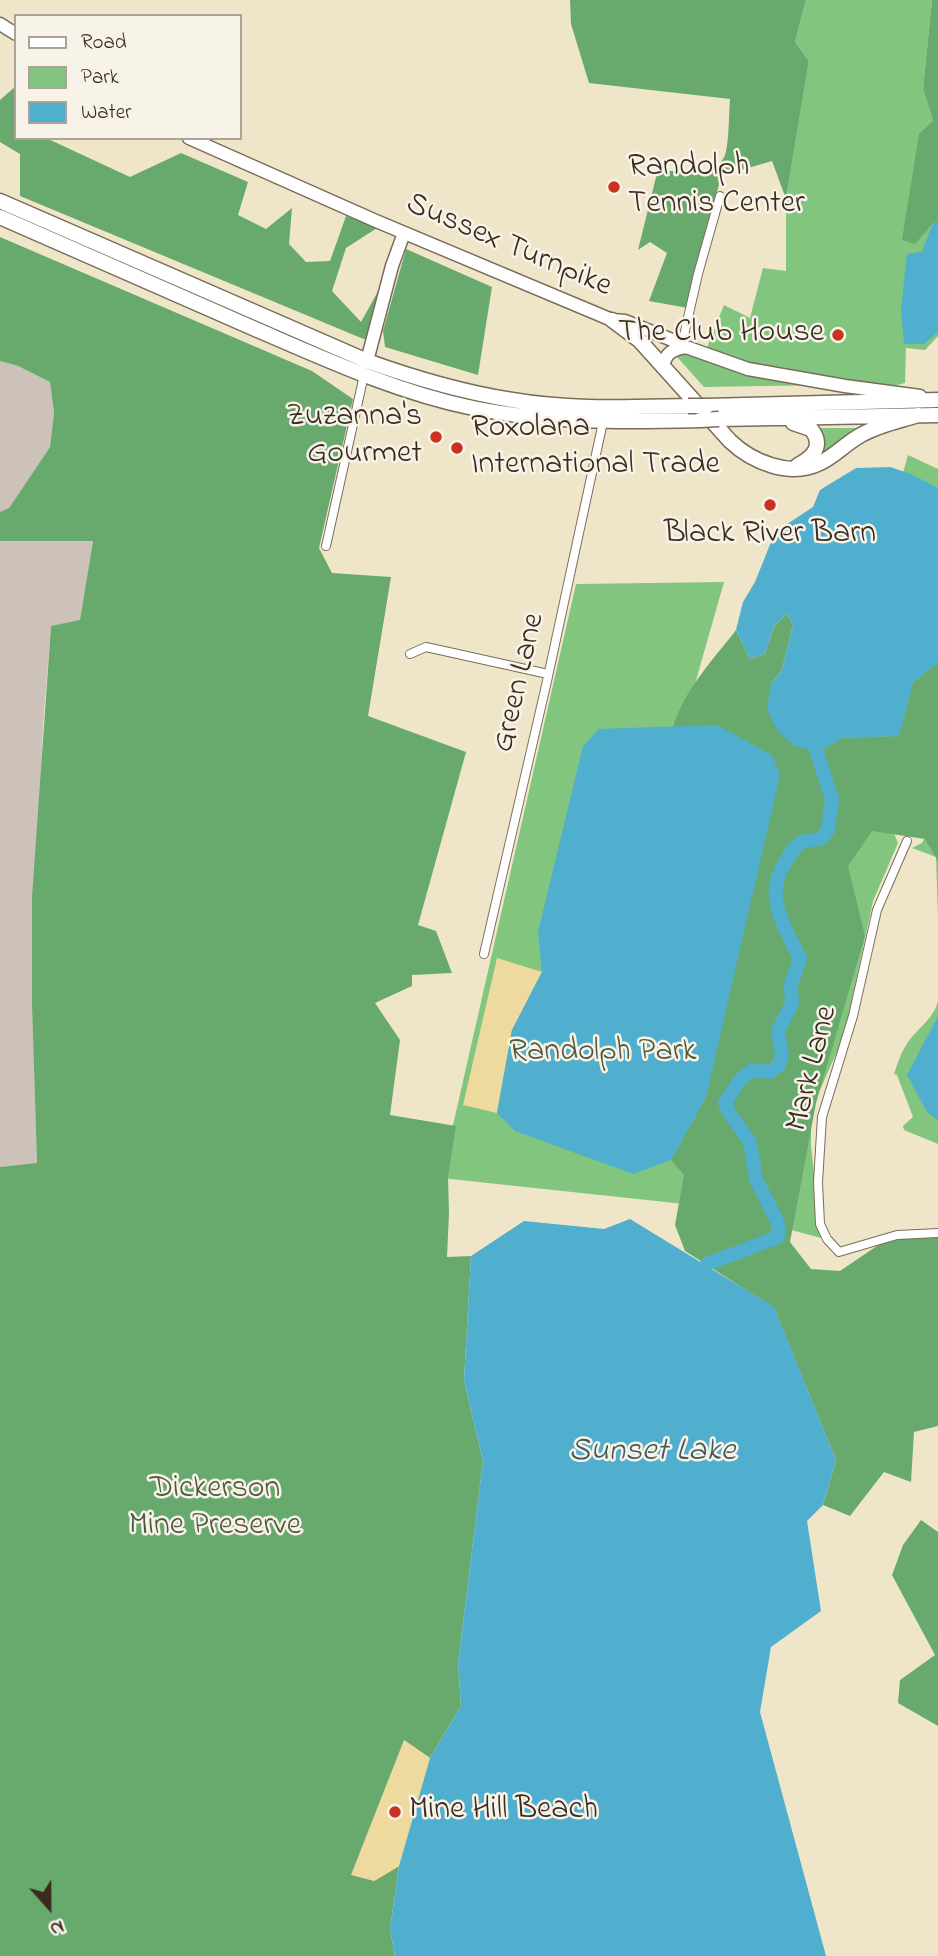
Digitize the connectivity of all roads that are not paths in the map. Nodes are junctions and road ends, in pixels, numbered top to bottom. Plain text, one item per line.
1 (195, 140) edge
2 (720, 195) dead end
3 (0, 201) edge
4 (0, 217) edge
5 (404, 233) junction
6 (612, 320) junction
7 (684, 346) junction
8 (663, 366) junction
9 (366, 368) junction
10 (938, 399) edge
11 (918, 415) junction
12 (938, 415) edge
13 (763, 418) junction
14 (603, 422) junction
15 (938, 426) edge
16 (790, 467) junction
17 (326, 546) dead end
18 (410, 653) dead end
19 (548, 674) junction
20 (907, 841) dead end
21 (484, 954) dead end
22 (938, 1233) edge

1 - 5 main road, Sussex Turnpike
2 - 7 street
3 - 9 highway
4 - 9 highway
5 - 6 main road, Sussex Turnpike
5 - 9 main road
6 - 7 main road, Sussex Turnpike
6 - 8 highway
7 - 8 main road
7 - 10 main road, Sussex Turnpike
8 - 16 highway
9 - 10 highway, bridge
9 - 14 highway
9 - 17 street
11 - 12 highway
11 - 13 highway
11 - 15 highway
11 - 16 highway
13 - 14 highway, bridge
13 - 16 highway
14 - 19 street, Green Lane
18 - 19 street
19 - 21 street, Green Lane
20 - 22 street, Mark Lane

